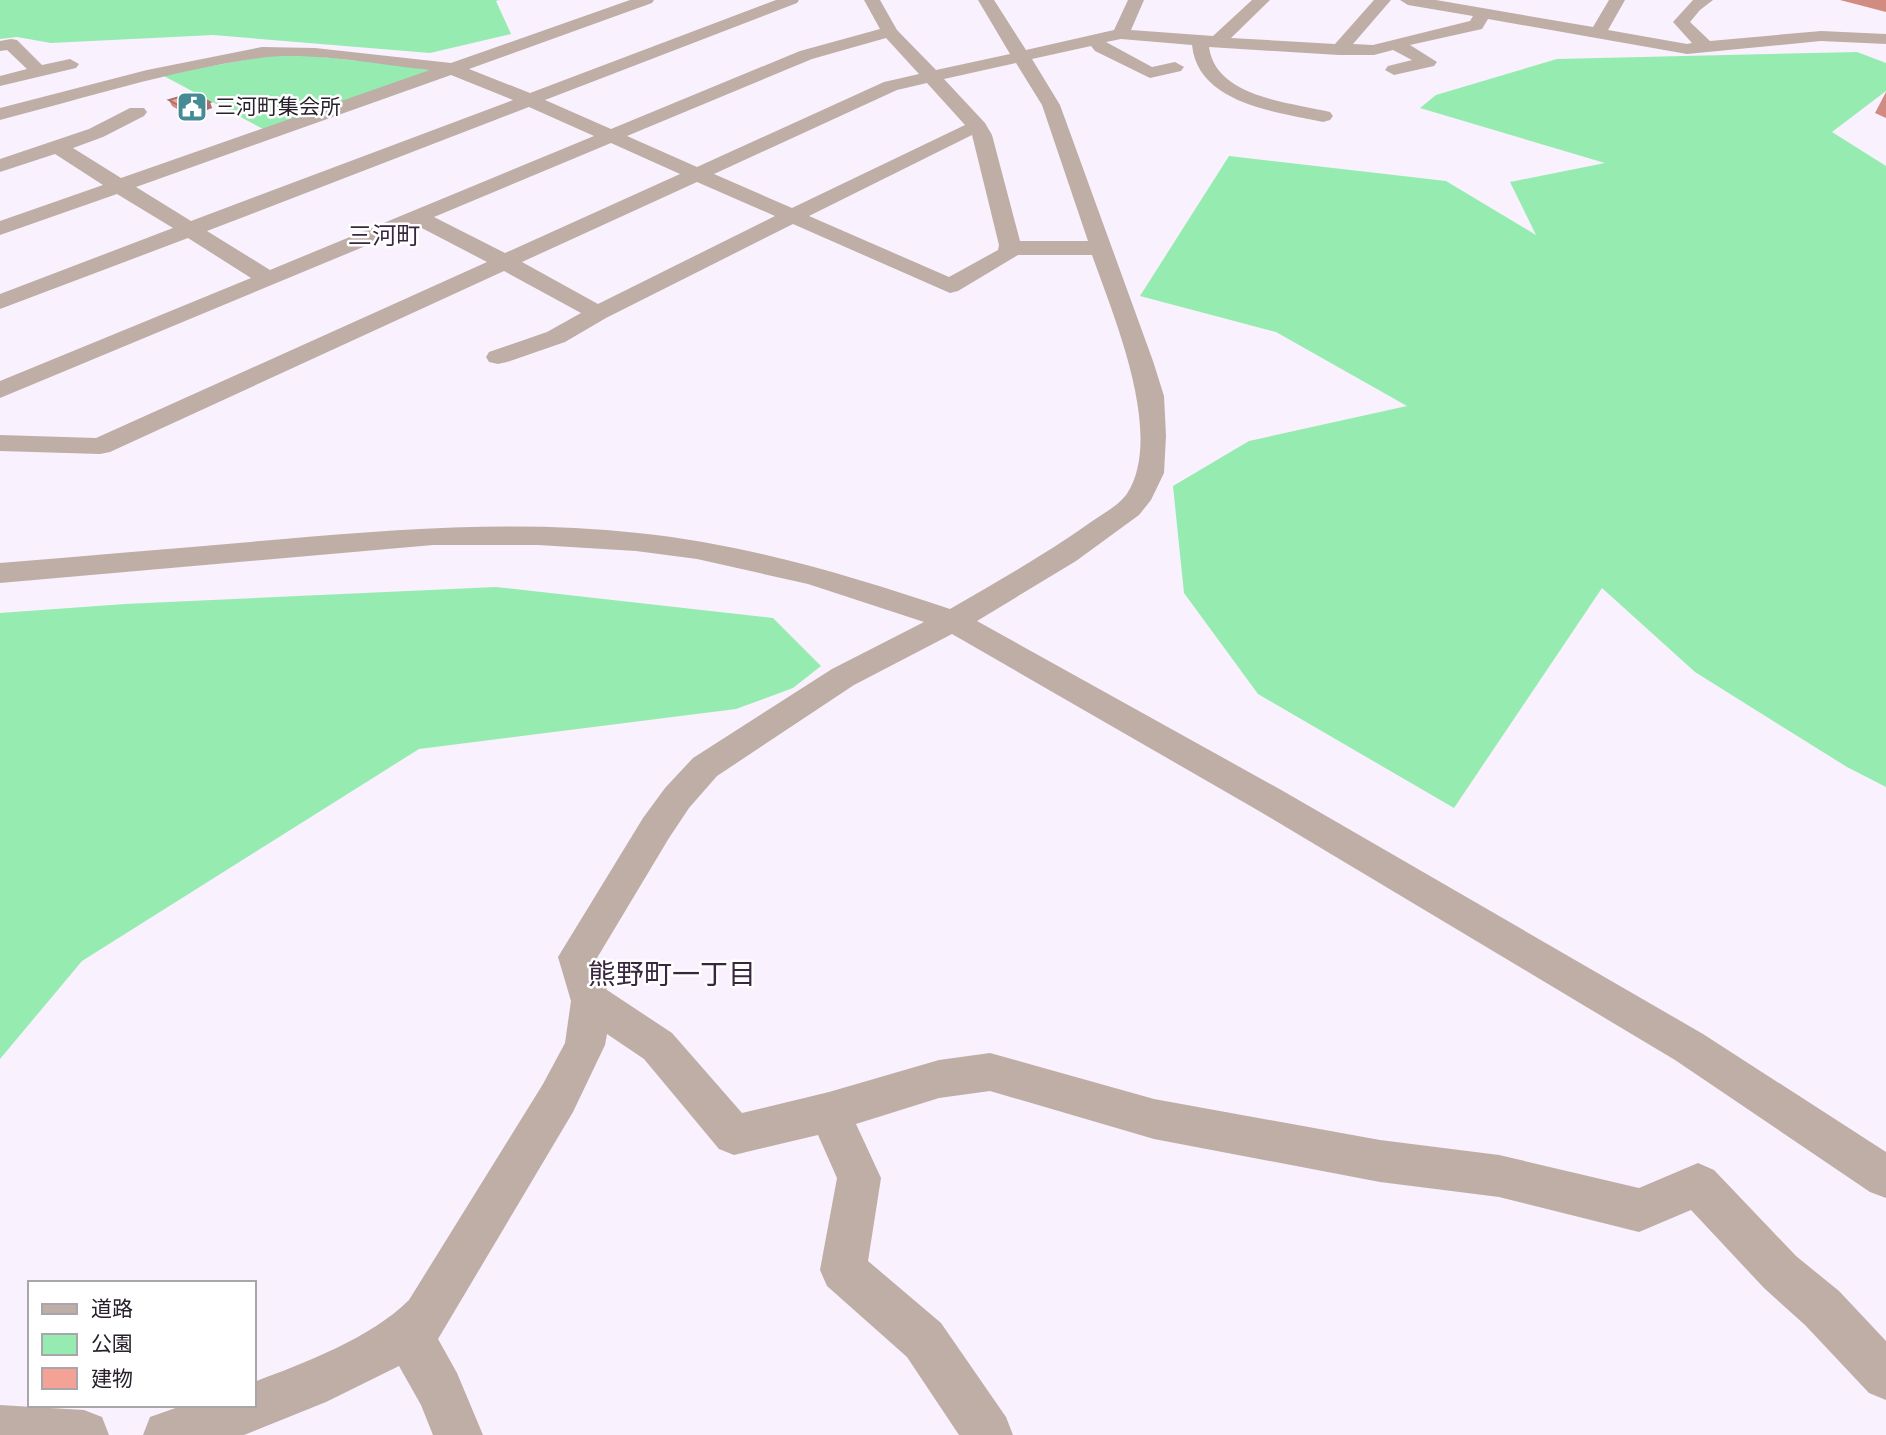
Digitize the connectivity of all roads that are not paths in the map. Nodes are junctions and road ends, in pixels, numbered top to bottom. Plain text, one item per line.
1 (594, 0) edge
2 (646, 0) edge
3 (872, 0) edge
4 (986, 0) edge
5 (1136, 0) edge
6 (1262, 0) edge
7 (1383, 0) edge
8 (1408, 0) edge
9 (1507, 0) edge
10 (1617, 0) edge
11 (1705, 0) edge
12 (781, 1) edge
13 (620, 9) junction
14 (1490, 14) junction
15 (890, 33) junction
16 (1598, 33) junction
17 (1121, 34) junction
18 (1886, 39) edge
19 (1096, 41) junction
20 (1208, 42) junction
21 (1394, 44) junction
22 (0, 46) edge
23 (1708, 49) junction
24 (1339, 50) junction
25 (1023, 58) junction
26 (70, 64) dead end
27 (33, 65) dead end
28 (1175, 67) dead end
29 (454, 68) junction
30 (1394, 69) dead end
31 (931, 77) junction
32 (0, 81) edge
33 (73, 95) junction
34 (528, 101) junction
35 (0, 114) edge
36 (1323, 116) dead end
37 (978, 127) junction
38 (610, 137) junction
39 (57, 147) junction
40 (3, 161) edge
41 (697, 175) junction
42 (120, 186) junction
43 (792, 217) junction
44 (417, 218) junction
45 (0, 228) edge
46 (192, 229) junction
47 (1009, 248) junction
48 (1100, 248) junction
49 (505, 262) junction
50 (269, 279) junction
51 (0, 302) edge
52 (597, 313) junction
53 (498, 357) dead end
54 (0, 390) edge
55 (0, 443) edge
56 (0, 573) edge
57 (953, 621) junction
58 (591, 1001) junction
59 (829, 1112) junction
60 (1886, 1177) edge
61 (409, 1336) junction
62 (1886, 1376) edge
63 (0, 1430) edge
64 (84, 1435) edge
65 (168, 1435) edge
66 (458, 1435) edge
67 (988, 1435) edge

1 - 13 street
2 - 13 street
3 - 15 street
4 - 25 street
5 - 17 street
6 - 20 street
7 - 24 street
8 - 14 street
9 - 14 street
10 - 16 street
11 - 23 street
12 - 34 street
13 - 29 street
14 - 16 street
14 - 21 street
15 - 31 street
15 - 38 street
16 - 23 street
17 - 19 street
17 - 20 street
18 - 23 street
19 - 25 street
19 - 28 street
20 - 24 street
20 - 36 street
21 - 24 street
21 - 30 street
22 - 27 street
25 - 31 street
25 - 48 street
26 - 32 street
29 - 33 street
29 - 34 street
29 - 42 street
31 - 37 street
31 - 41 street
33 - 35 street
33 - 39 street
34 - 38 street
34 - 46 street
37 - 43 street
37 - 47 street
38 - 41 street
38 - 44 street
39 - 40 street
39 - 42 street
41 - 43 street
41 - 49 street
42 - 45 street
42 - 46 street
43 - 47 street
43 - 52 street
44 - 49 street
44 - 50 street
46 - 50 street
46 - 51 street
47 - 48 street
48 - 57 street
49 - 52 street
49 - 55 street
50 - 54 street
52 - 53 street
56 - 57 street
57 - 58 street
57 - 60 street
58 - 59 street
58 - 61 street
59 - 62 street
59 - 67 street
61 - 65 street
61 - 66 street
63 - 64 street

